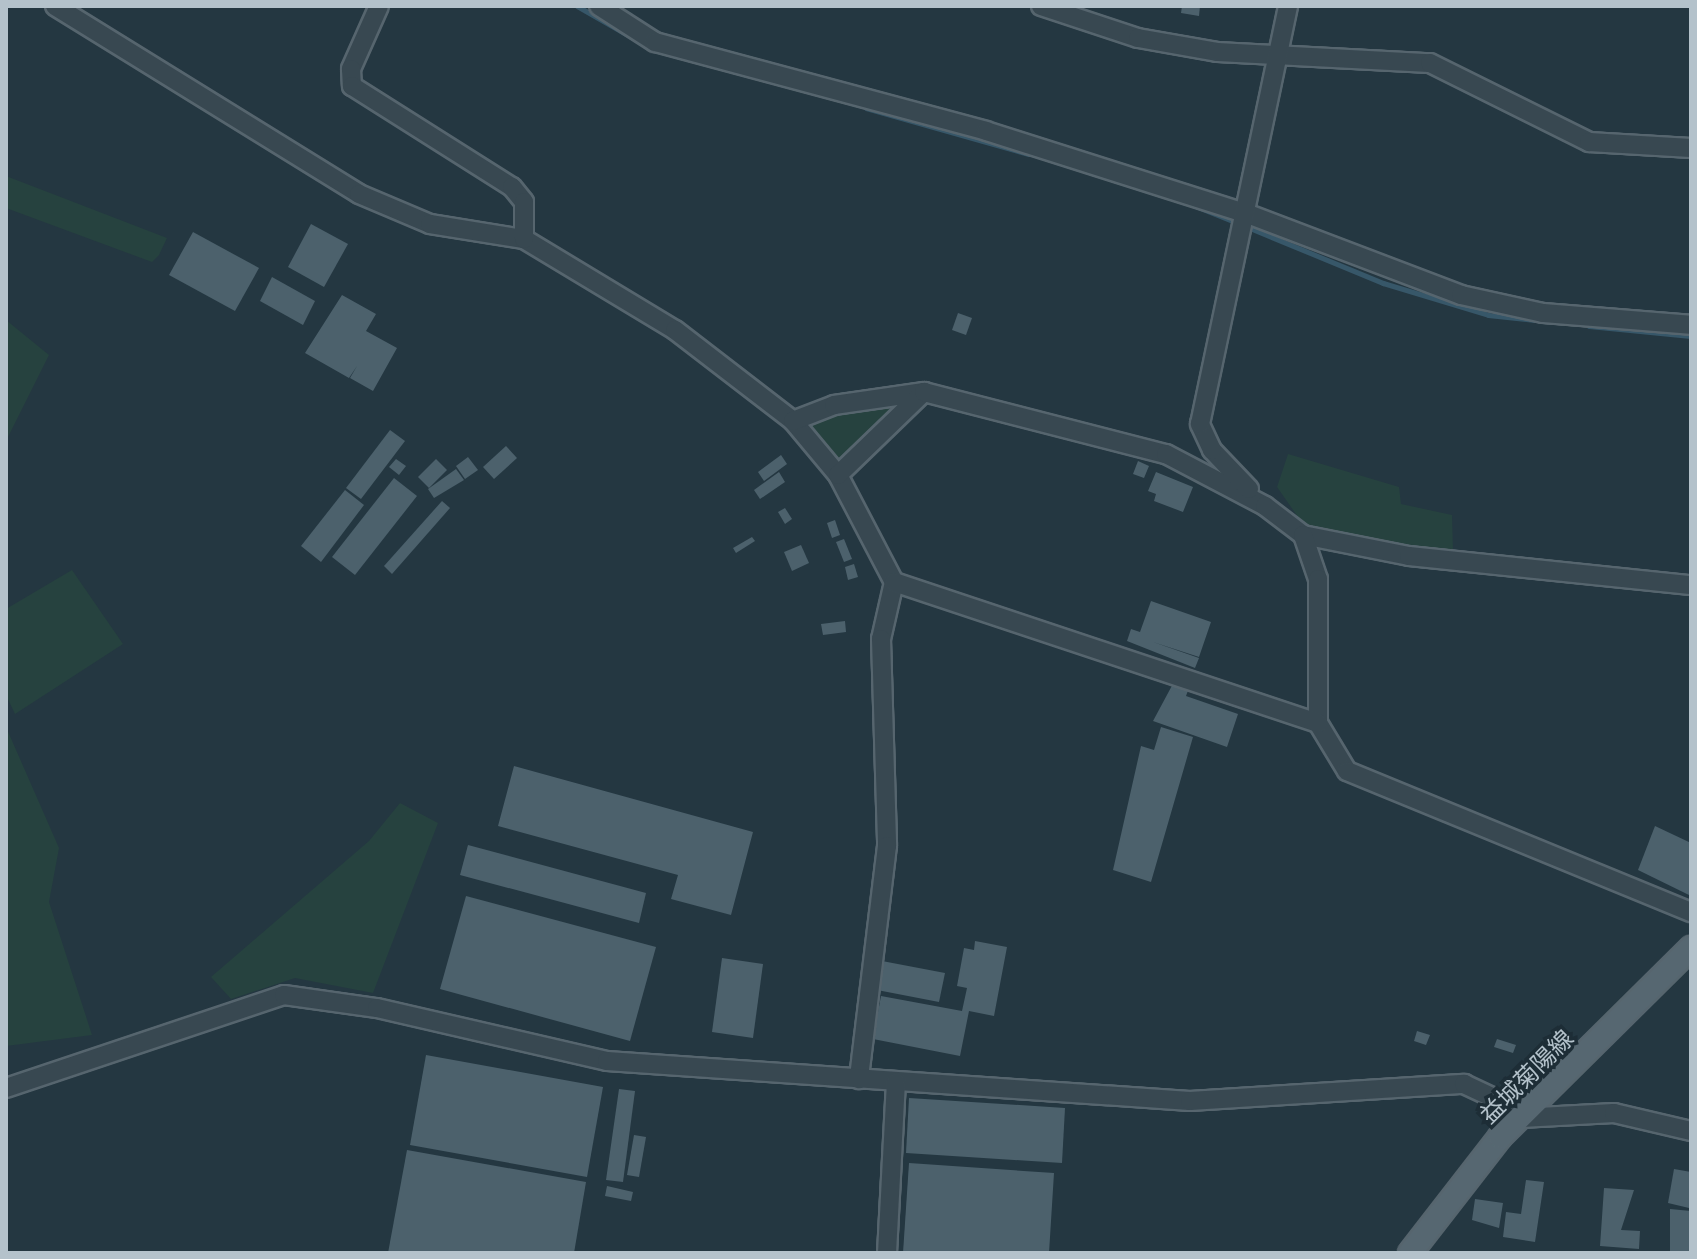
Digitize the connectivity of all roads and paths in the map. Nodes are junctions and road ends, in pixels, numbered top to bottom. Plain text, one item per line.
1 (55, 6) edge
2 (379, 6) edge
3 (599, 6) edge
4 (1041, 6) edge
5 (1288, 6) edge
6 (1273, 53) junction
7 (1691, 148) edge
8 (1248, 214) junction
9 (524, 239) junction
10 (1691, 325) edge
11 (924, 392) junction
12 (793, 421) junction
13 (838, 475) junction
14 (1265, 506) junction
15 (1303, 535) junction
16 (894, 582) junction
17 (1691, 585) edge
18 (1318, 723) junction
19 (1691, 912) edge
20 (1691, 948) edge
21 (859, 1079) junction
22 (896, 1082) junction
23 (6, 1088) edge
24 (1524, 1116) junction
25 (1691, 1131) edge
26 (887, 1253) edge
27 (1410, 1253) edge

1 - 9 street
2 - 9 street
3 - 8 street
4 - 6 street
5 - 6 street
6 - 7 street
6 - 8 street
8 - 10 street
8 - 14 street
9 - 12 street
11 - 12 street
11 - 13 street
11 - 14 street
12 - 13 street
13 - 16 street
14 - 15 street
15 - 17 street
15 - 18 street
16 - 18 street
16 - 21 street
18 - 19 street
20 - 24 main road, 益城菊陽線
21 - 22 street
21 - 23 street
22 - 24 street
22 - 26 street
24 - 25 street
24 - 27 main road, 益城菊陽線

